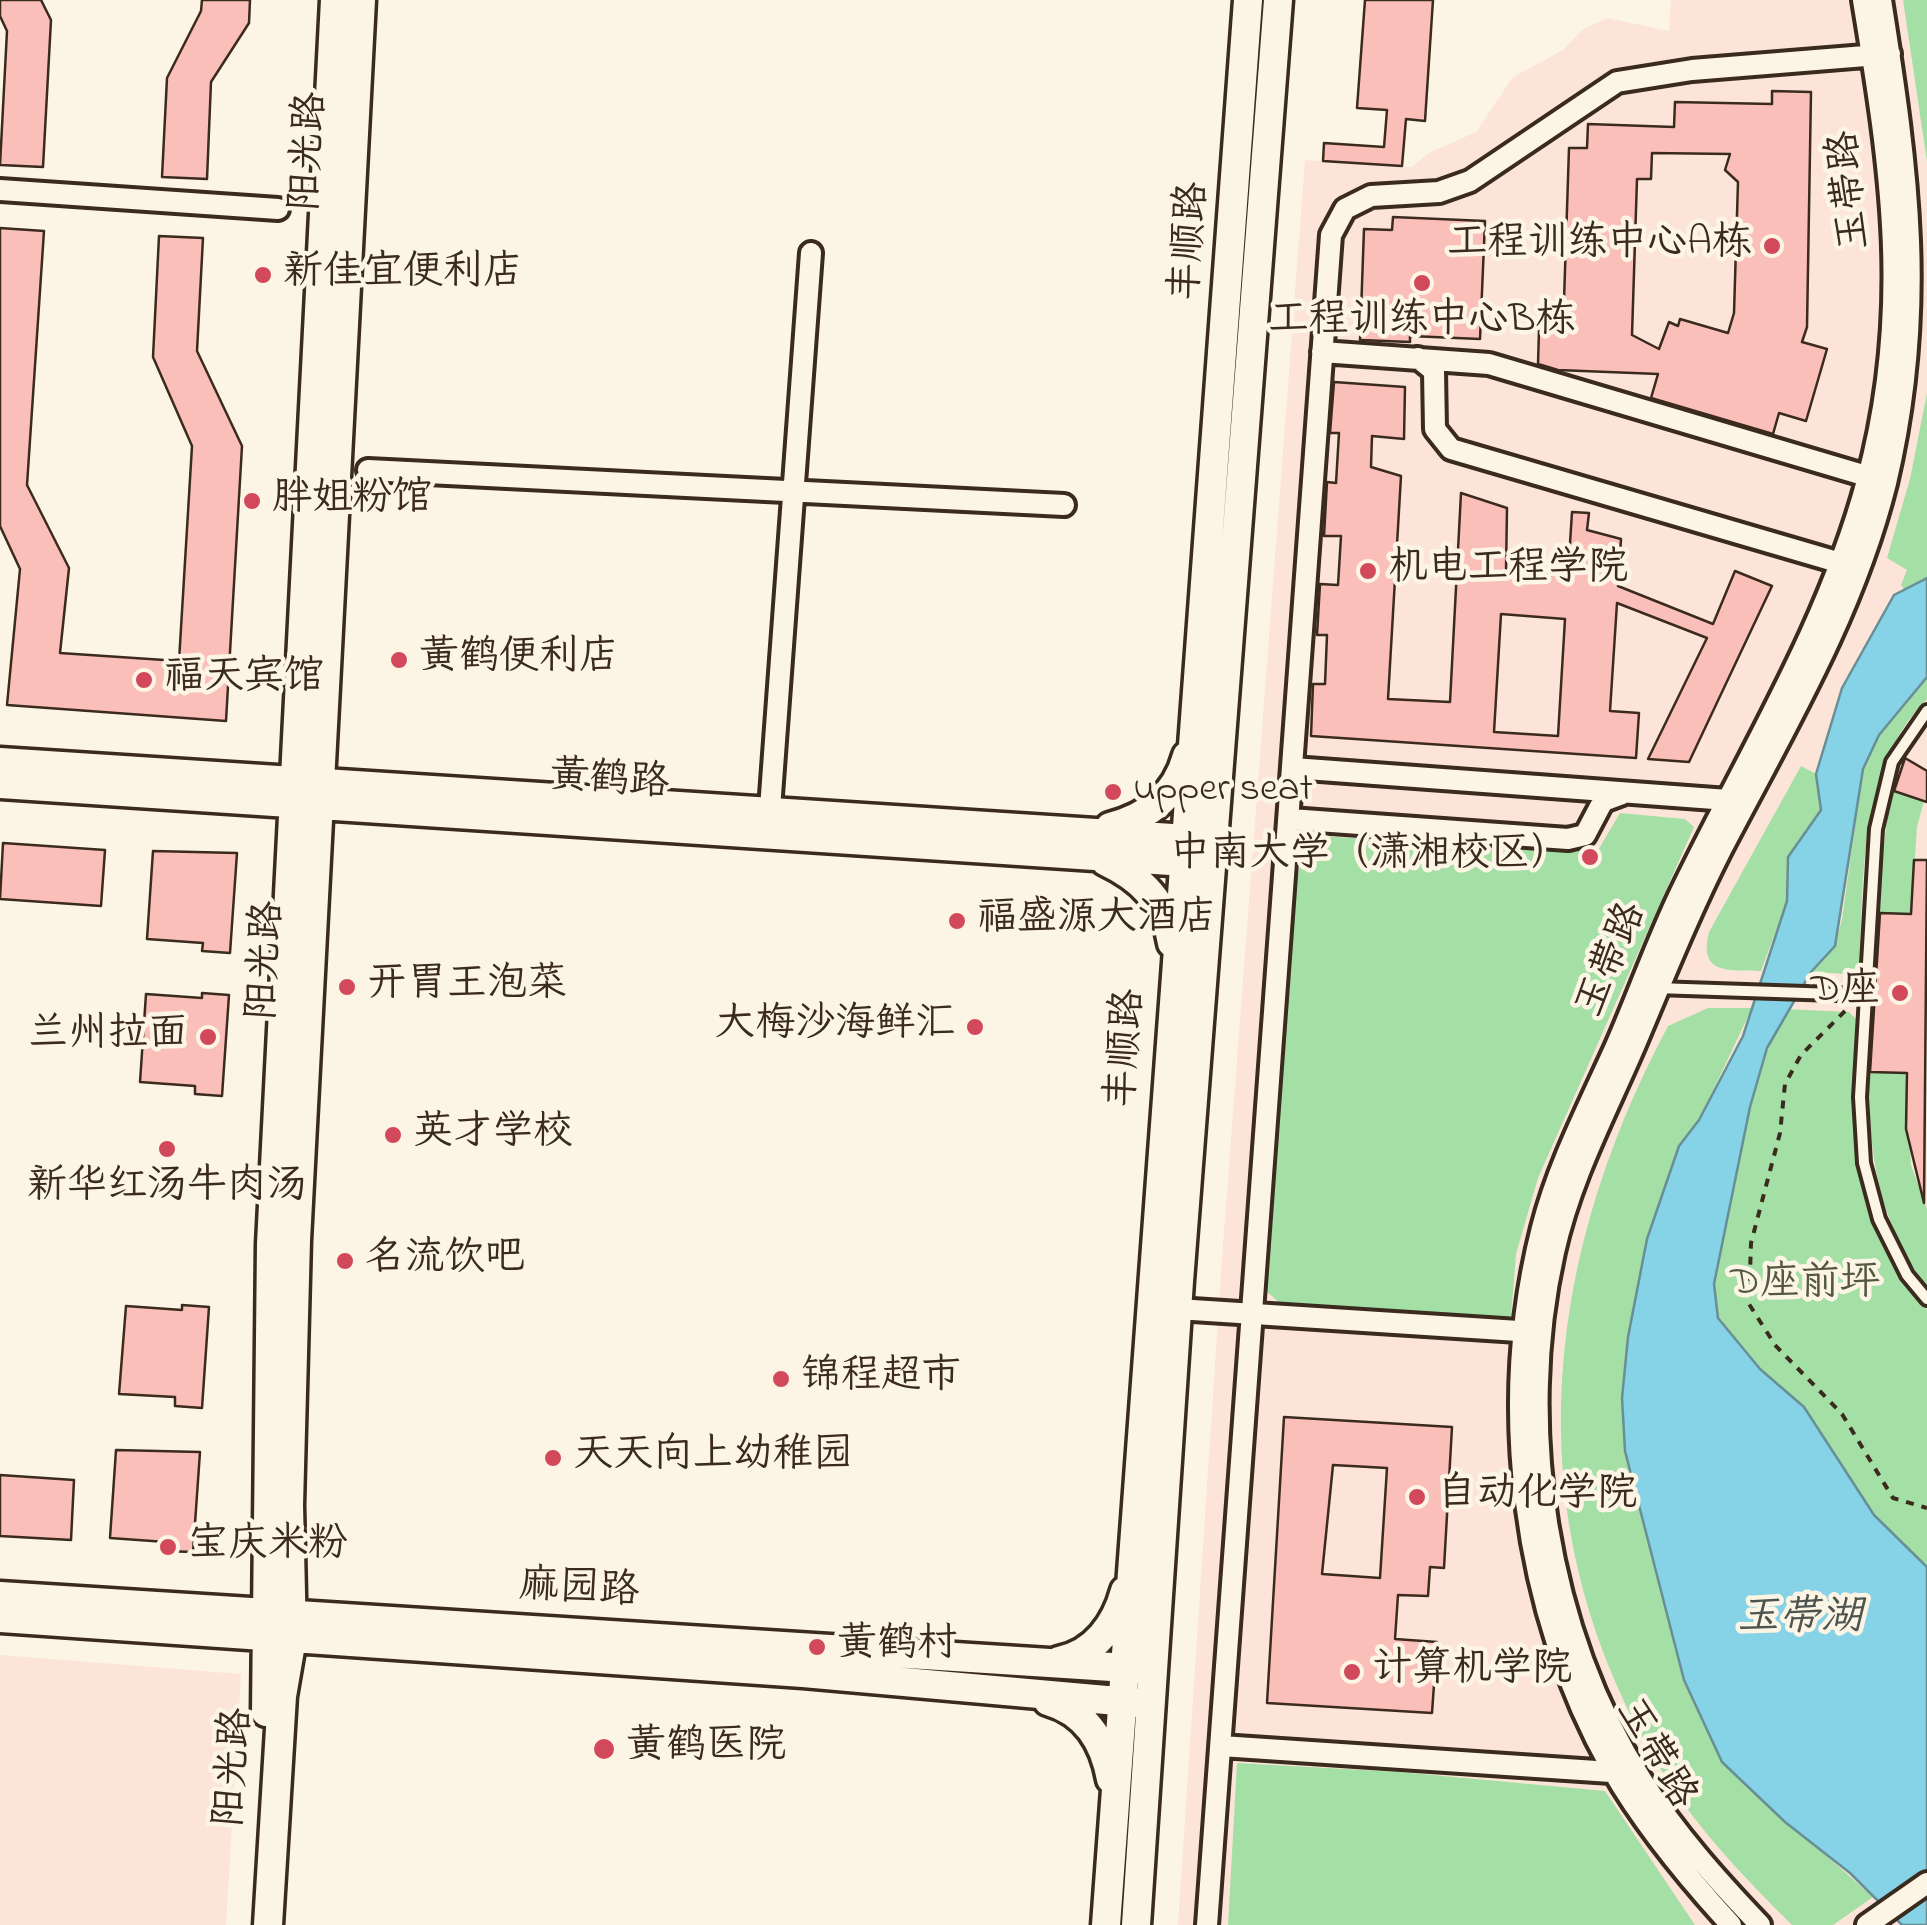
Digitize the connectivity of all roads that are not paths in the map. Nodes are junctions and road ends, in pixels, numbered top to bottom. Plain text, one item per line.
1 (335, 0) edge
2 (361, 0) edge
3 (1248, 0) edge
4 (1278, 0) edge
5 (1873, 7) edge
6 (1880, 55) junction
7 (0, 190) edge
8 (278, 209) dead end
9 (811, 253) dead end
10 (1910, 347) edge
11 (1322, 352) junction
12 (1418, 358) junction
13 (1470, 362) junction
14 (1436, 387) junction
15 (368, 470) dead end
16 (1878, 480) junction
17 (796, 491) junction
18 (1064, 505) dead end
19 (1850, 565) junction
20 (1927, 711) edge
21 (1195, 720) junction
22 (0, 762) edge
23 (1293, 768) junction
24 (0, 784) edge
25 (1574, 789) junction
26 (306, 793) junction
27 (1629, 794) junction
28 (1728, 800) junction
29 (1595, 817) junction
30 (1290, 819) junction
31 (769, 823) junction
32 (1066, 842) junction
33 (1185, 850) junction
34 (1213, 852) junction
35 (1175, 972) junction
36 (1649, 988) junction
37 (1865, 995) junction
38 (1927, 1299) edge
39 (1178, 1309) junction
40 (1250, 1313) junction
41 (1532, 1332) junction
42 (1134, 1550) junction
43 (0, 1596) edge
44 (0, 1618) edge
45 (278, 1627) junction
46 (1046, 1662) junction
47 (1140, 1669) junction
48 (1019, 1694) junction
49 (1124, 1702) junction
50 (1152, 1704) junction
51 (1221, 1746) junction
52 (1614, 1772) junction
53 (1638, 1774) junction
54 (1116, 1805) junction
55 (1927, 1884) edge
56 (1927, 1895) edge
57 (1724, 1920) edge
58 (257, 1925) edge
59 (268, 1925) edge
60 (1106, 1925) edge
61 (1136, 1925) edge
62 (1208, 1925) edge
63 (1760, 1925) edge
64 (1867, 1925) edge
65 (1884, 1925) edge

1 - 26 main road, 阳光路
2 - 26 main road, 阳光路
3 - 21 main road, 丰顺路
4 - 34 main road
5 - 6 street, 玉带路
6 - 10 street, 玉带路
6 - 11 street
7 - 8 street
9 - 17 street
10 - 16 street, 玉带路
11 - 12 street
11 - 23 street
12 - 13 street
12 - 14 street
13 - 14 street
13 - 16 street
14 - 19 street
15 - 17 street
16 - 19 street, 玉带路
17 - 18 street
17 - 31 street
19 - 28 street, 玉带路
19 - 36 street
20 - 37 lane
21 - 32 main road
21 - 33 main road, 丰顺路
22 - 26 main road
23 - 25 street
23 - 30 street
24 - 26 main road, 黄鹤路
25 - 27 street
25 - 29 street
26 - 31 main road, 黄鹤路
26 - 45 main road, 阳光路
27 - 28 street
27 - 29 street
28 - 36 street, 玉带路
29 - 30 street
30 - 40 street
31 - 32 main road, 黄鹤路
32 - 33 main road, 黄鹤路
32 - 35 main road
33 - 34 main road, 黄鹤路
33 - 35 main road, 丰顺路
34 - 39 main road
35 - 42 main road, 丰顺路
36 - 37 lane
36 - 41 street, 玉带路
37 - 38 lane
39 - 40 street
39 - 47 main road
40 - 41 street
40 - 51 street
41 - 52 street, 玉带路
41 - 53 street
42 - 46 main road
42 - 47 main road, 丰顺路
43 - 45 main road, 麻园路
44 - 45 main road
45 - 46 main road, 麻园路
45 - 48 main road
45 - 58 main road, 阳光路
45 - 59 main road, 阳光路
46 - 47 main road, 麻园路
47 - 49 main road, 丰顺路
47 - 50 main road
48 - 49 main road
48 - 54 main road
49 - 50 main road
49 - 54 main road, 丰顺路
50 - 61 main road
51 - 52 street
51 - 62 street
52 - 53 street
52 - 57 street, 玉带路
53 - 63 street
54 - 60 main road, 丰顺路
55 - 64 street
56 - 65 street

